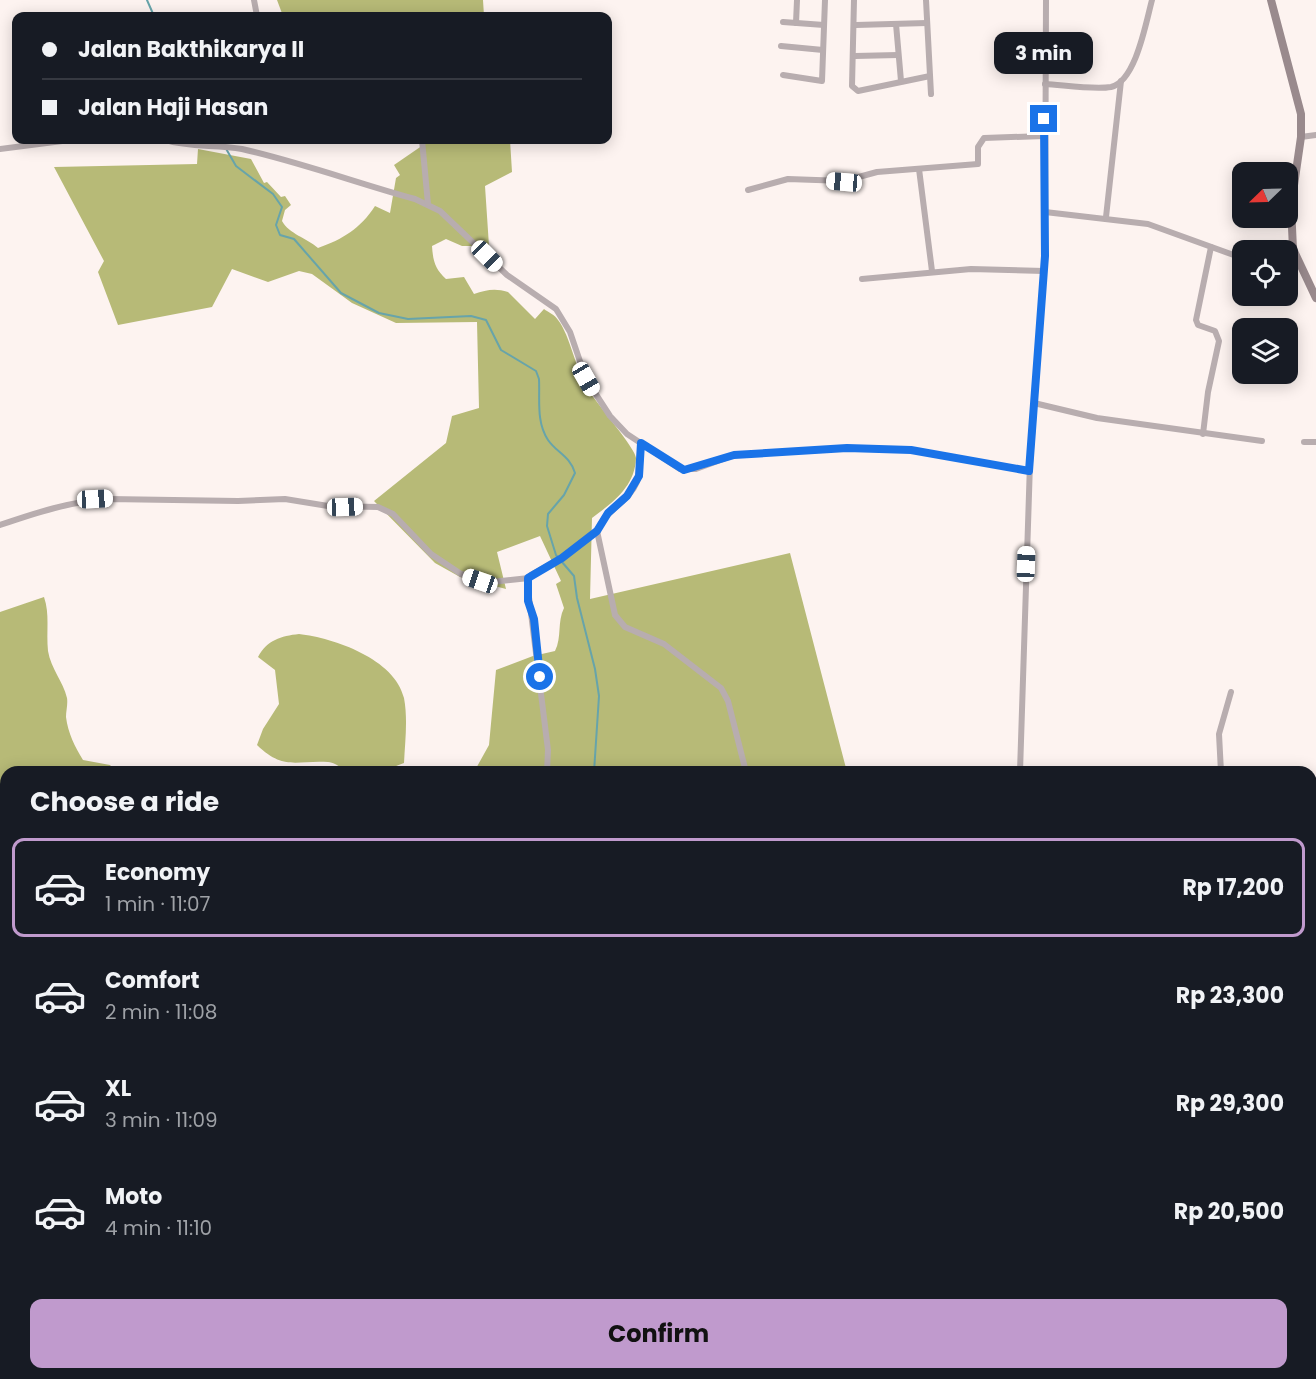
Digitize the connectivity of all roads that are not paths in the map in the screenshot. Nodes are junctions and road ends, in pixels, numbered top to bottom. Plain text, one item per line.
1 (797, 0) edge
2 (825, 0) edge
3 (854, 0) edge
4 (926, 0) edge
5 (1046, 0) edge
6 (1152, 0) edge
7 (1271, 0) edge
8 (783, 22) dead end
9 (796, 23) junction
10 (927, 23) junction
11 (896, 24) junction
12 (824, 25) junction
13 (856, 26) junction
14 (782, 46) dead end
15 (823, 50) junction
16 (898, 55) junction
17 (855, 56) junction
18 (783, 75) dead end
19 (930, 76) junction
20 (900, 81) junction
21 (1121, 81) junction
22 (1045, 84) junction
23 (930, 94) dead end
24 (1316, 135) edge
25 (1044, 136) junction
26 (1301, 137) junction
27 (28, 144) edge
28 (183, 144) edge
29 (422, 144) edge
30 (0, 150) edge
31 (919, 169) junction
32 (748, 190) dead end
33 (428, 204) junction
34 (1045, 212) junction
35 (1106, 218) junction
36 (1290, 240) edge
37 (1212, 247) junction
38 (1232, 254) edge
39 (1298, 265) edge
40 (932, 271) junction
41 (1044, 271) junction
42 (862, 279) dead end
43 (1316, 298) edge
44 (1034, 403) junction
45 (1203, 434) junction
46 (1262, 441) dead end
47 (1304, 442) dead end
48 (1316, 442) edge
49 (641, 443) junction
50 (1029, 471) junction
51 (0, 525) edge
52 (597, 531) junction
53 (528, 578) junction
54 (1231, 692) dead end
55 (547, 766) edge
56 (744, 766) edge
57 (1020, 766) edge
58 (1221, 766) edge

1 - 9 street
2 - 12 street
3 - 13 street
4 - 10 street
5 - 22 street
6 - 21 street
7 - 26 street
8 - 9 street
9 - 12 street
10 - 11 street
10 - 19 street
11 - 13 street
11 - 16 street
12 - 15 street
13 - 17 street
14 - 15 street
15 - 18 street
16 - 17 street
16 - 20 street
17 - 20 street
19 - 20 street
19 - 23 street
21 - 22 street
21 - 35 street
22 - 25 street
24 - 26 street
25 - 31 street
25 - 34 street
26 - 36 street
27 - 30 street
28 - 33 street
29 - 33 street
31 - 32 street
31 - 40 street
33 - 49 street
34 - 35 street
34 - 41 street
35 - 37 street
37 - 38 street
37 - 45 street
39 - 43 street
40 - 41 street
40 - 42 street
41 - 44 street
44 - 45 street
44 - 50 street
45 - 46 street
47 - 48 street
49 - 50 street
49 - 52 street
50 - 57 street
51 - 53 street
52 - 53 street
52 - 56 street
53 - 55 street
54 - 58 street

